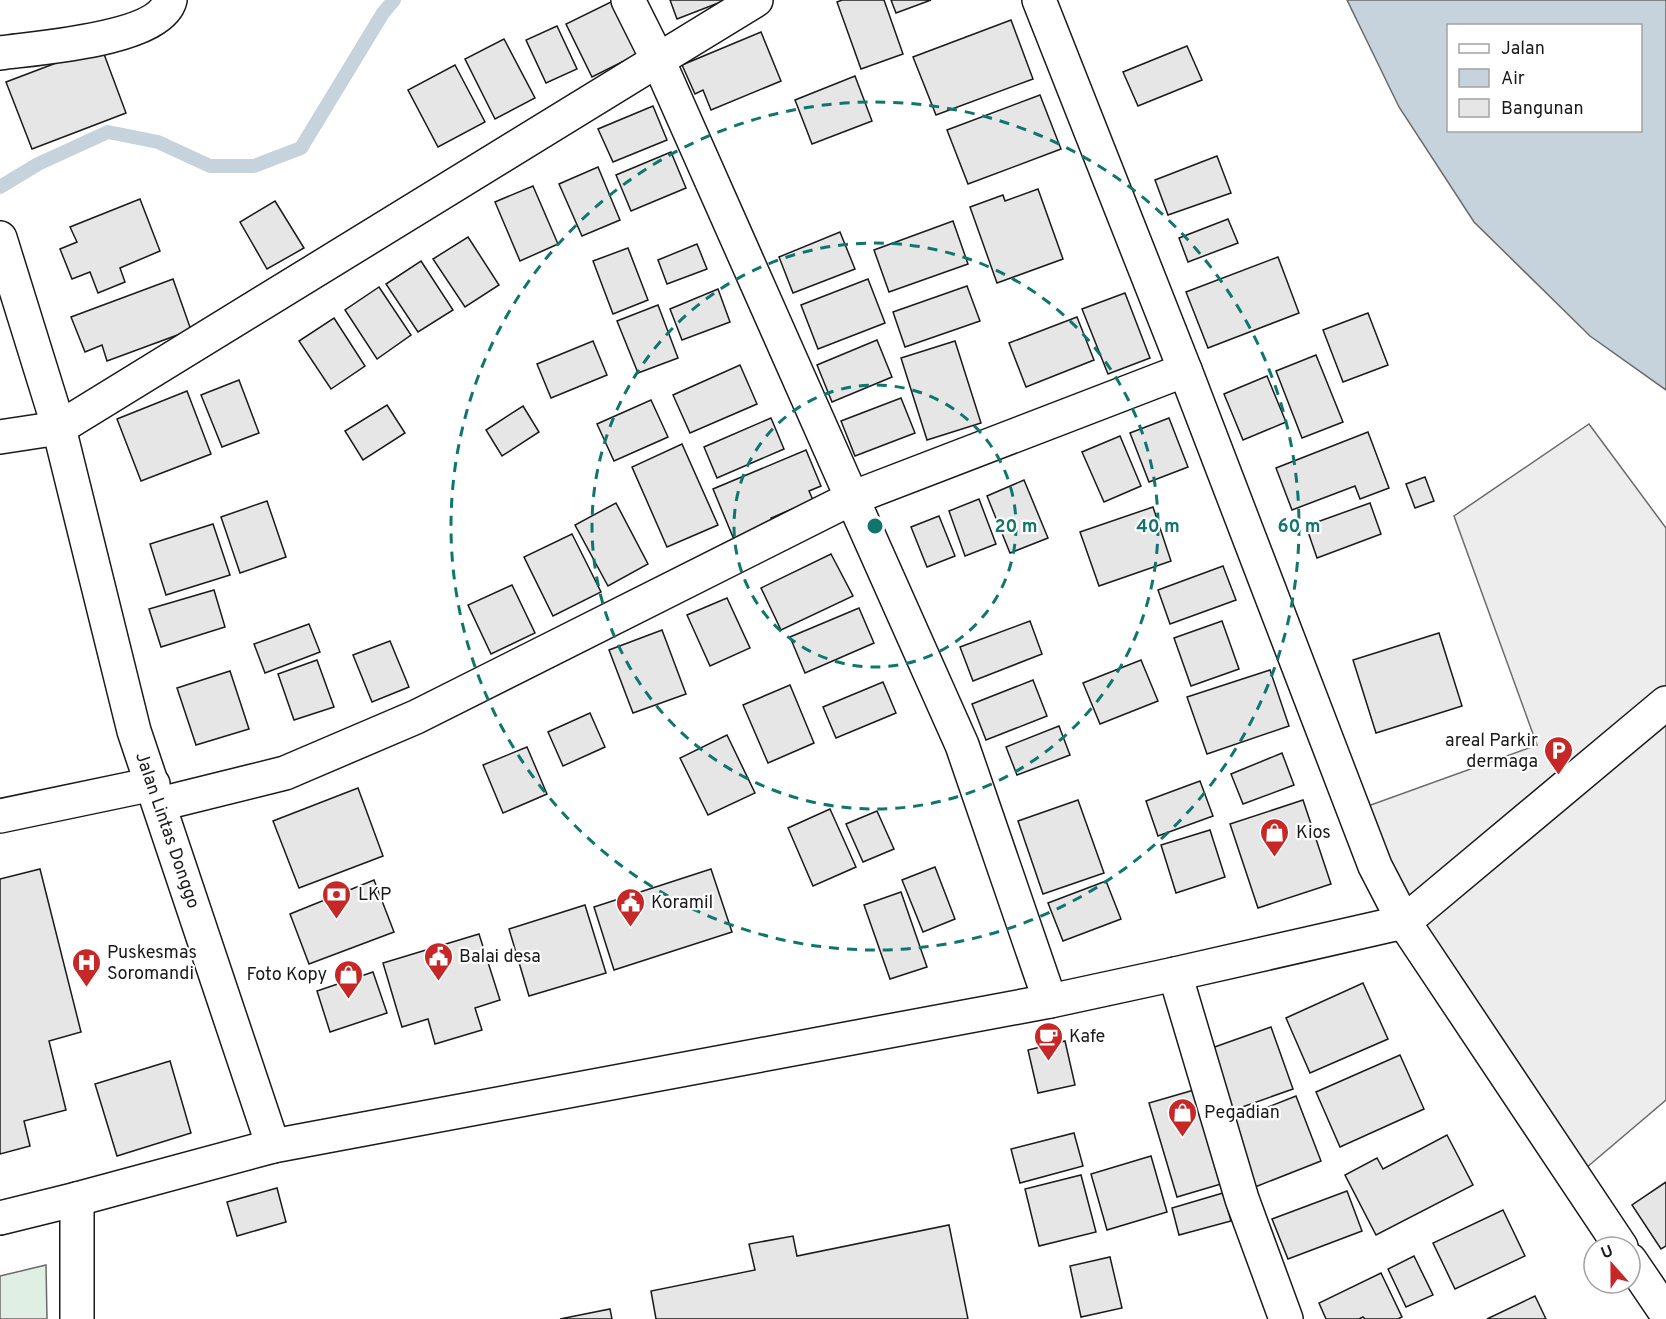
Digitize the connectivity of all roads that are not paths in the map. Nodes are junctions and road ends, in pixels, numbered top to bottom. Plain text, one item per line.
1 (170, 0) edge
2 (756, 0) edge
3 (1039, 0) edge
4 (630, 4) edge
5 (0, 53) edge
6 (658, 60) junction
7 (4, 249) edge
8 (1185, 370) junction
9 (59, 428) junction
10 (0, 437) edge
11 (852, 498) junction
12 (1666, 703) edge
13 (156, 794) junction
14 (0, 816) edge
15 (1404, 922) junction
16 (1175, 974) junction
17 (1050, 1000) junction
18 (273, 1146) junction
19 (77, 1199) junction
20 (0, 1218) edge
21 (1614, 1235) edge
22 (1642, 1278) edge
23 (1666, 1313) edge
24 (77, 1319) edge
25 (1286, 1319) edge

1 - 5 street
2 - 6 street
3 - 8 street
4 - 6 street
6 - 9 street
6 - 11 street
7 - 9 street, Jalan Lintas Donggo
8 - 11 street
8 - 15 street
9 - 10 street
9 - 13 street, Jalan Lintas Donggo
11 - 13 street
11 - 17 street
12 - 15 street
13 - 14 street
13 - 18 street, Jalan Lintas Donggo
15 - 16 street
15 - 21 street
16 - 17 street
16 - 25 street
17 - 18 street
18 - 19 street
19 - 20 street
19 - 24 street
22 - 23 street

